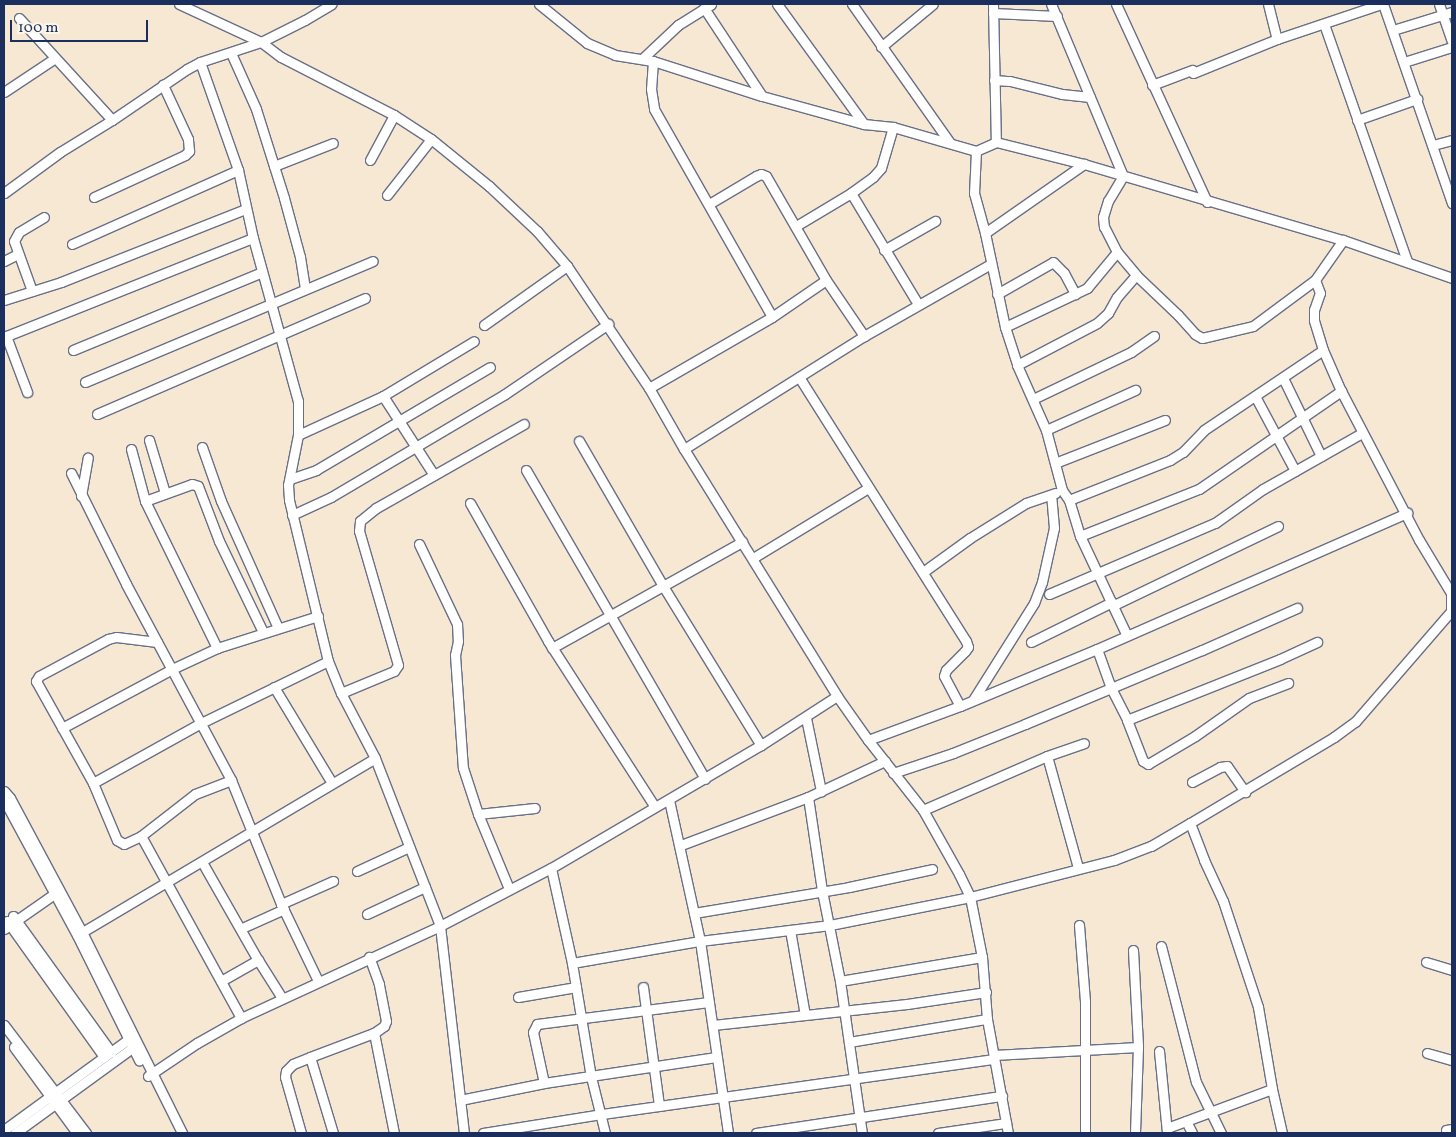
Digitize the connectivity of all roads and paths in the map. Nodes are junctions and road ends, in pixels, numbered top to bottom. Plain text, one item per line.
1 (179, 4) edge
2 (332, 4) edge
3 (539, 4) edge
4 (777, 4) edge
5 (852, 4) edge
6 (1051, 4) edge
7 (1116, 4) edge
8 (1268, 4) edge
9 (1382, 4) edge
10 (1439, 4) edge
11 (929, 5) edge
12 (708, 6) edge
13 (993, 8) edge
14 (1448, 14) edge
15 (1057, 16) junction
16 (19, 18) dead end
17 (1324, 24) junction
18 (1393, 30) junction
19 (1277, 39) junction
20 (1452, 41) edge
21 (261, 42) junction
22 (881, 47) junction
23 (1452, 47) edge
24 (231, 53) junction
25 (55, 58) junction
26 (642, 59) junction
27 (653, 61) junction
28 (200, 62) junction
29 (1404, 62) junction
30 (994, 80) junction
31 (1152, 84) junction
32 (163, 85) junction
33 (5, 87) edge
34 (762, 96) junction
35 (1090, 98) junction
36 (1417, 99) junction
37 (394, 115) junction
38 (112, 120) junction
39 (1357, 120) junction
40 (864, 124) junction
41 (893, 127) junction
42 (431, 140) junction
43 (1452, 140) edge
44 (996, 142) junction
45 (333, 143) dead end
46 (950, 143) junction
47 (1433, 145) junction
48 (976, 151) junction
49 (370, 160) dead end
50 (1084, 164) junction
51 (274, 166) junction
52 (238, 170) junction
53 (1123, 176) junction
54 (850, 193) junction
55 (4, 194) edge
56 (386, 195) dead end
57 (94, 197) dead end
58 (1208, 202) junction
59 (1452, 203) edge
60 (709, 204) junction
61 (246, 209) junction
62 (44, 217) dead end
63 (935, 221) dead end
64 (796, 226) junction
65 (985, 233) junction
66 (253, 238) junction
67 (1343, 240) junction
68 (72, 244) dead end
69 (884, 250) junction
70 (1117, 252) junction
71 (18, 254) junction
72 (4, 260) edge
73 (373, 261) dead end
74 (1407, 261) junction
75 (991, 264) junction
76 (568, 266) junction
77 (262, 272) junction
78 (1136, 275) junction
79 (1452, 278) edge
80 (826, 280) junction
81 (1315, 280) junction
82 (305, 288) junction
83 (32, 291) junction
84 (997, 294) junction
85 (1076, 294) junction
86 (364, 298) dead end
87 (4, 300) edge
88 (272, 303) junction
89 (918, 304) junction
90 (772, 317) junction
91 (608, 324) junction
92 (484, 325) dead end
93 (1005, 327) junction
94 (5, 336) edge
95 (281, 336) junction
96 (864, 336) junction
97 (1154, 336) dead end
98 (474, 341) dead end
99 (73, 350) dead end
100 (1323, 350) junction
101 (1017, 365) junction
102 (490, 367) dead end
103 (799, 377) junction
104 (1282, 378) junction
105 (85, 382) dead end
106 (649, 388) junction
107 (1134, 390) dead end
108 (1341, 391) junction
109 (27, 392) dead end
110 (383, 396) junction
111 (1255, 396) junction
112 (1034, 399) junction
113 (97, 414) dead end
114 (1301, 418) junction
115 (1165, 420) dead end
116 (400, 422) junction
117 (524, 424) dead end
118 (1046, 430) junction
119 (1362, 433) junction
120 (298, 435) junction
121 (1277, 435) junction
122 (149, 440) dead end
123 (579, 441) dead end
124 (202, 447) dead end
125 (416, 447) junction
126 (131, 449) dead end
127 (684, 449) junction
128 (1321, 456) junction
129 (88, 458) dead end
130 (1055, 463) junction
131 (526, 470) dead end
132 (1295, 471) junction
133 (71, 473) dead end
134 (434, 475) junction
135 (290, 479) junction
136 (868, 488) junction
137 (1062, 490) junction
138 (165, 493) junction
139 (1051, 495) junction
140 (81, 496) junction
141 (1069, 500) junction
142 (146, 501) junction
143 (470, 503) dead end
144 (1407, 513) junction
145 (292, 515) junction
146 (1278, 526) dead end
147 (1080, 536) junction
148 (742, 542) junction
149 (419, 544) dead end
150 (753, 558) junction
151 (923, 572) junction
152 (1097, 572) junction
153 (663, 586) junction
154 (1049, 594) dead end
155 (1113, 604) junction
156 (1297, 608) dead end
157 (610, 615) junction
158 (318, 616) junction
159 (278, 628) junction
160 (263, 632) junction
161 (1127, 636) junction
162 (157, 642) junction
163 (1031, 642) dead end
164 (1317, 642) dead end
165 (217, 648) junction
166 (552, 648) junction
167 (1098, 649) junction
168 (328, 660) junction
169 (172, 669) junction
170 (1288, 683) dead end
171 (274, 687) junction
172 (1111, 688) junction
173 (341, 693) junction
174 (837, 696) junction
175 (973, 700) junction
176 (960, 706) junction
177 (806, 718) junction
178 (1127, 720) junction
179 (201, 723) junction
180 (62, 728) junction
181 (868, 740) junction
182 (1084, 743) dead end
183 (761, 745) junction
184 (1047, 756) junction
185 (375, 758) junction
186 (885, 761) junction
187 (893, 773) junction
188 (705, 779) junction
189 (231, 780) junction
190 (93, 782) junction
191 (1192, 782) dead end
192 (332, 783) junction
193 (4, 791) edge
194 (821, 791) junction
195 (1245, 792) junction
196 (808, 797) junction
197 (4, 800) edge
198 (669, 800) junction
199 (655, 807) junction
200 (535, 808) dead end
201 (923, 810) junction
202 (478, 814) junction
203 (1190, 823) junction
204 (252, 830) junction
205 (141, 836) junction
206 (680, 846) junction
207 (409, 847) junction
208 (202, 862) junction
209 (551, 868) junction
210 (1078, 868) junction
211 (932, 869) dead end
212 (357, 871) dead end
213 (333, 881) dead end
214 (168, 882) junction
215 (425, 887) junction
216 (509, 889) junction
217 (55, 890) junction
218 (822, 891) junction
219 (970, 897) junction
220 (283, 907) junction
221 (694, 913) junction
222 (367, 914) dead end
223 (9, 922) edge
224 (830, 925) junction
225 (1079, 925) dead end
226 (440, 926) junction
227 (242, 928) junction
228 (790, 930) junction
229 (80, 933) junction
230 (700, 941) junction
231 (1161, 946) dead end
232 (1133, 950) dead end
233 (370, 957) junction
234 (982, 957) junction
235 (258, 960) junction
236 (1426, 962) dead end
237 (572, 963) junction
238 (1452, 970) edge
239 (220, 981) junction
240 (318, 981) junction
241 (840, 981) junction
242 (576, 987) junction
243 (642, 987) dead end
244 (986, 992) junction
245 (518, 997) dead end
246 (282, 998) junction
247 (709, 1002) junction
248 (645, 1011) junction
249 (844, 1012) junction
250 (805, 1015) junction
251 (241, 1018) junction
252 (581, 1018) junction
253 (988, 1019) junction
254 (4, 1025) edge
255 (713, 1025) junction
256 (374, 1033) junction
257 (4, 1034) edge
258 (133, 1041) junction
259 (850, 1042) junction
260 (1138, 1047) junction
261 (1085, 1050) junction
262 (1159, 1051) dead end
263 (1427, 1053) dead end
264 (107, 1054) junction
265 (310, 1057) junction
266 (716, 1057) junction
267 (994, 1057) junction
268 (1452, 1060) edge
269 (654, 1066) junction
270 (150, 1075) junction
271 (591, 1077) junction
272 (856, 1079) junction
273 (544, 1083) junction
274 (1272, 1089) junction
275 (1002, 1096) junction
276 (56, 1098) junction
277 (723, 1098) junction
278 (460, 1100) junction
279 (659, 1106) junction
280 (1212, 1111) junction
281 (602, 1114) junction
282 (861, 1118) junction
283 (1186, 1121) junction
284 (1006, 1123) junction
285 (4, 1130) edge
286 (1167, 1131) edge
287 (15, 1133) edge
288 (77, 1133) edge
289 (86, 1133) edge
290 (177, 1133) edge
291 (182, 1133) edge
292 (301, 1133) edge
293 (333, 1133) edge
294 (394, 1133) edge
295 (464, 1133) edge
296 (483, 1133) edge
297 (605, 1133) edge
298 (728, 1133) edge
299 (756, 1133) edge
300 (862, 1133) edge
301 (938, 1133) edge
302 (1008, 1133) edge
303 (1085, 1133) edge
304 (1135, 1133) edge
305 (1192, 1133) edge
306 (1221, 1133) edge
307 (1282, 1133) edge

1 - 21 street
2 - 21 street
3 - 26 street
4 - 40 street
5 - 22 street
6 - 15 street
7 - 31 street
8 - 19 street
9 - 17 street
9 - 18 street
10 - 14 street
11 - 22 street
12 - 26 street
12 - 34 street
13 - 15 street
13 - 30 street
14 - 18 street
14 - 20 street
15 - 35 street
16 - 25 street
17 - 19 street
17 - 39 street
18 - 29 street
19 - 31 street
21 - 24 street
21 - 37 street
22 - 46 street
23 - 29 street
24 - 28 street
24 - 51 street
25 - 33 street
25 - 38 street
26 - 27 street
27 - 34 street
27 - 60 street
28 - 32 street
28 - 52 street
29 - 36 street
30 - 35 street
30 - 44 street
31 - 58 street
32 - 38 street
32 - 57 street
34 - 40 street
35 - 53 street
36 - 39 street
36 - 47 street
37 - 42 street
37 - 49 street
38 - 55 street
39 - 74 street
40 - 41 street
41 - 46 street
41 - 54 street
42 - 56 street
42 - 76 street
43 - 47 street
44 - 48 street
44 - 50 street
45 - 51 street
46 - 48 street
47 - 59 street
48 - 65 street
50 - 53 street
50 - 65 street
51 - 82 street
52 - 61 street
52 - 68 street
53 - 58 street
53 - 70 street
54 - 64 street
54 - 69 street
58 - 67 street
60 - 64 street
60 - 90 street
61 - 66 street
61 - 83 street
62 - 71 street
63 - 69 street
64 - 80 street
65 - 75 street
66 - 77 street
66 - 94 street
67 - 74 street
67 - 81 street
69 - 89 street
70 - 78 street
70 - 85 street
71 - 72 street
71 - 83 street
73 - 82 street
74 - 79 street
75 - 84 street
75 - 89 street
76 - 91 street
76 - 92 street
77 - 88 street
77 - 99 street
78 - 81 street
78 - 101 street
80 - 90 street
80 - 96 street
81 - 100 street
82 - 88 street
83 - 87 street
84 - 85 street
84 - 93 street
85 - 93 street
86 - 95 street
88 - 95 street
88 - 105 street
89 - 96 street
90 - 106 street
91 - 106 street
91 - 125 street
93 - 101 street
94 - 109 street
95 - 113 street
95 - 120 street
96 - 103 street
97 - 112 street
98 - 110 street
100 - 104 street
100 - 108 street
101 - 112 street
102 - 116 street
103 - 127 street
103 - 136 street
104 - 111 street
104 - 114 street
106 - 127 street
107 - 118 street
108 - 114 street
108 - 119 street
110 - 116 street
110 - 120 street
111 - 121 street
111 - 141 street
112 - 118 street
114 - 121 street
114 - 128 street
115 - 130 street
116 - 125 street
116 - 135 street
117 - 134 street
118 - 130 street
119 - 128 street
119 - 144 street
120 - 135 street
121 - 132 street
121 - 147 street
122 - 138 street
123 - 153 street
124 - 159 street
125 - 134 street
125 - 145 street
126 - 142 street
127 - 148 street
128 - 132 street
129 - 140 street
130 - 137 street
131 - 157 street
132 - 152 street
133 - 140 street
134 - 173 street
135 - 145 street
136 - 150 street
136 - 151 street
137 - 139 street
137 - 141 street
138 - 142 street
138 - 160 street
139 - 151 street
139 - 175 street
140 - 162 street
141 - 147 street
142 - 165 street
143 - 166 street
144 - 161 street
144 - 195 street
145 - 158 street
146 - 155 street
147 - 152 street
148 - 150 street
148 - 153 street
149 - 202 street
150 - 174 street
151 - 176 street
152 - 154 street
152 - 155 street
153 - 157 street
153 - 183 street
155 - 161 street
155 - 163 street
156 - 172 street
157 - 166 street
157 - 188 street
158 - 159 street
158 - 168 street
159 - 160 street
160 - 165 street
161 - 167 street
162 - 169 street
162 - 180 street
164 - 178 street
165 - 169 street
166 - 199 street
167 - 172 street
167 - 175 street
168 - 171 street
168 - 173 street
169 - 179 street
169 - 180 street
170 - 178 street
171 - 179 street
171 - 192 street
172 - 178 street
172 - 187 street
173 - 185 street
174 - 177 street
174 - 181 street
175 - 176 street
176 - 181 street
177 - 183 street
177 - 194 street
179 - 189 street
179 - 190 street
180 - 190 street
181 - 186 street
182 - 184 street
183 - 188 street
184 - 201 street
184 - 210 street
185 - 192 street
185 - 207 street
186 - 187 street
186 - 194 street
187 - 201 street
188 - 198 street
189 - 204 street
189 - 205 street
190 - 205 street
191 - 195 street
192 - 204 street
193 - 217 street
194 - 196 street
195 - 203 street
196 - 206 street
196 - 218 street
197 - 217 street
198 - 199 street
198 - 206 street
199 - 209 street
200 - 202 street
201 - 219 street
202 - 216 street
203 - 210 street
203 - 274 street
204 - 208 street
204 - 220 street
205 - 214 street
206 - 221 street
207 - 212 street
207 - 215 street
208 - 214 street
208 - 227 street
209 - 216 street
209 - 237 street
210 - 219 street
211 - 218 street
213 - 220 street
214 - 229 street
214 - 239 street
215 - 222 street
215 - 226 street
216 - 226 street
217 - 223 street
217 - 229 street
218 - 221 street
218 - 224 street
219 - 224 street
219 - 234 street
220 - 227 street
220 - 240 street
221 - 230 street
223 - 264 street
224 - 228 street
224 - 241 street
225 - 261 street
226 - 233 street
226 - 278 street
227 - 235 street
228 - 230 street
228 - 250 street
229 - 258 street
230 - 237 street
230 - 247 street
231 - 280 street
232 - 260 street
233 - 240 street
233 - 256 street
234 - 241 street
234 - 244 street
235 - 239 street
235 - 246 street
236 - 238 street
237 - 242 street
239 - 251 street
240 - 246 street
241 - 249 street
242 - 245 street
242 - 252 street
243 - 248 street
244 - 249 street
244 - 253 street
246 - 251 street
247 - 248 street
247 - 255 street
248 - 252 street
248 - 269 street
249 - 250 street
249 - 259 street
250 - 255 street
251 - 270 street
252 - 271 street
252 - 273 street
253 - 259 street
253 - 267 street
254 - 276 street
255 - 266 street
256 - 265 street
256 - 294 street
257 - 276 street
258 - 264 street
258 - 270 street
258 - 276 street
259 - 272 street
260 - 261 street
260 - 304 street
261 - 267 street
261 - 303 street
262 - 286 street
263 - 268 street
264 - 276 street
265 - 292 street
265 - 293 street
266 - 269 street
266 - 277 street
267 - 272 street
267 - 275 street
269 - 271 street
269 - 279 street
270 - 290 street
270 - 291 street
271 - 273 street
271 - 281 street
272 - 277 street
272 - 282 street
273 - 278 street
274 - 280 street
274 - 307 street
275 - 282 street
275 - 284 street
276 - 285 street
276 - 287 street
276 - 288 street
276 - 289 street
277 - 279 street
277 - 298 street
278 - 295 street
279 - 281 street
280 - 283 street
280 - 306 street
281 - 296 street
281 - 297 street
282 - 299 street
282 - 300 street
283 - 286 street
283 - 305 street
284 - 301 street
284 - 302 street

